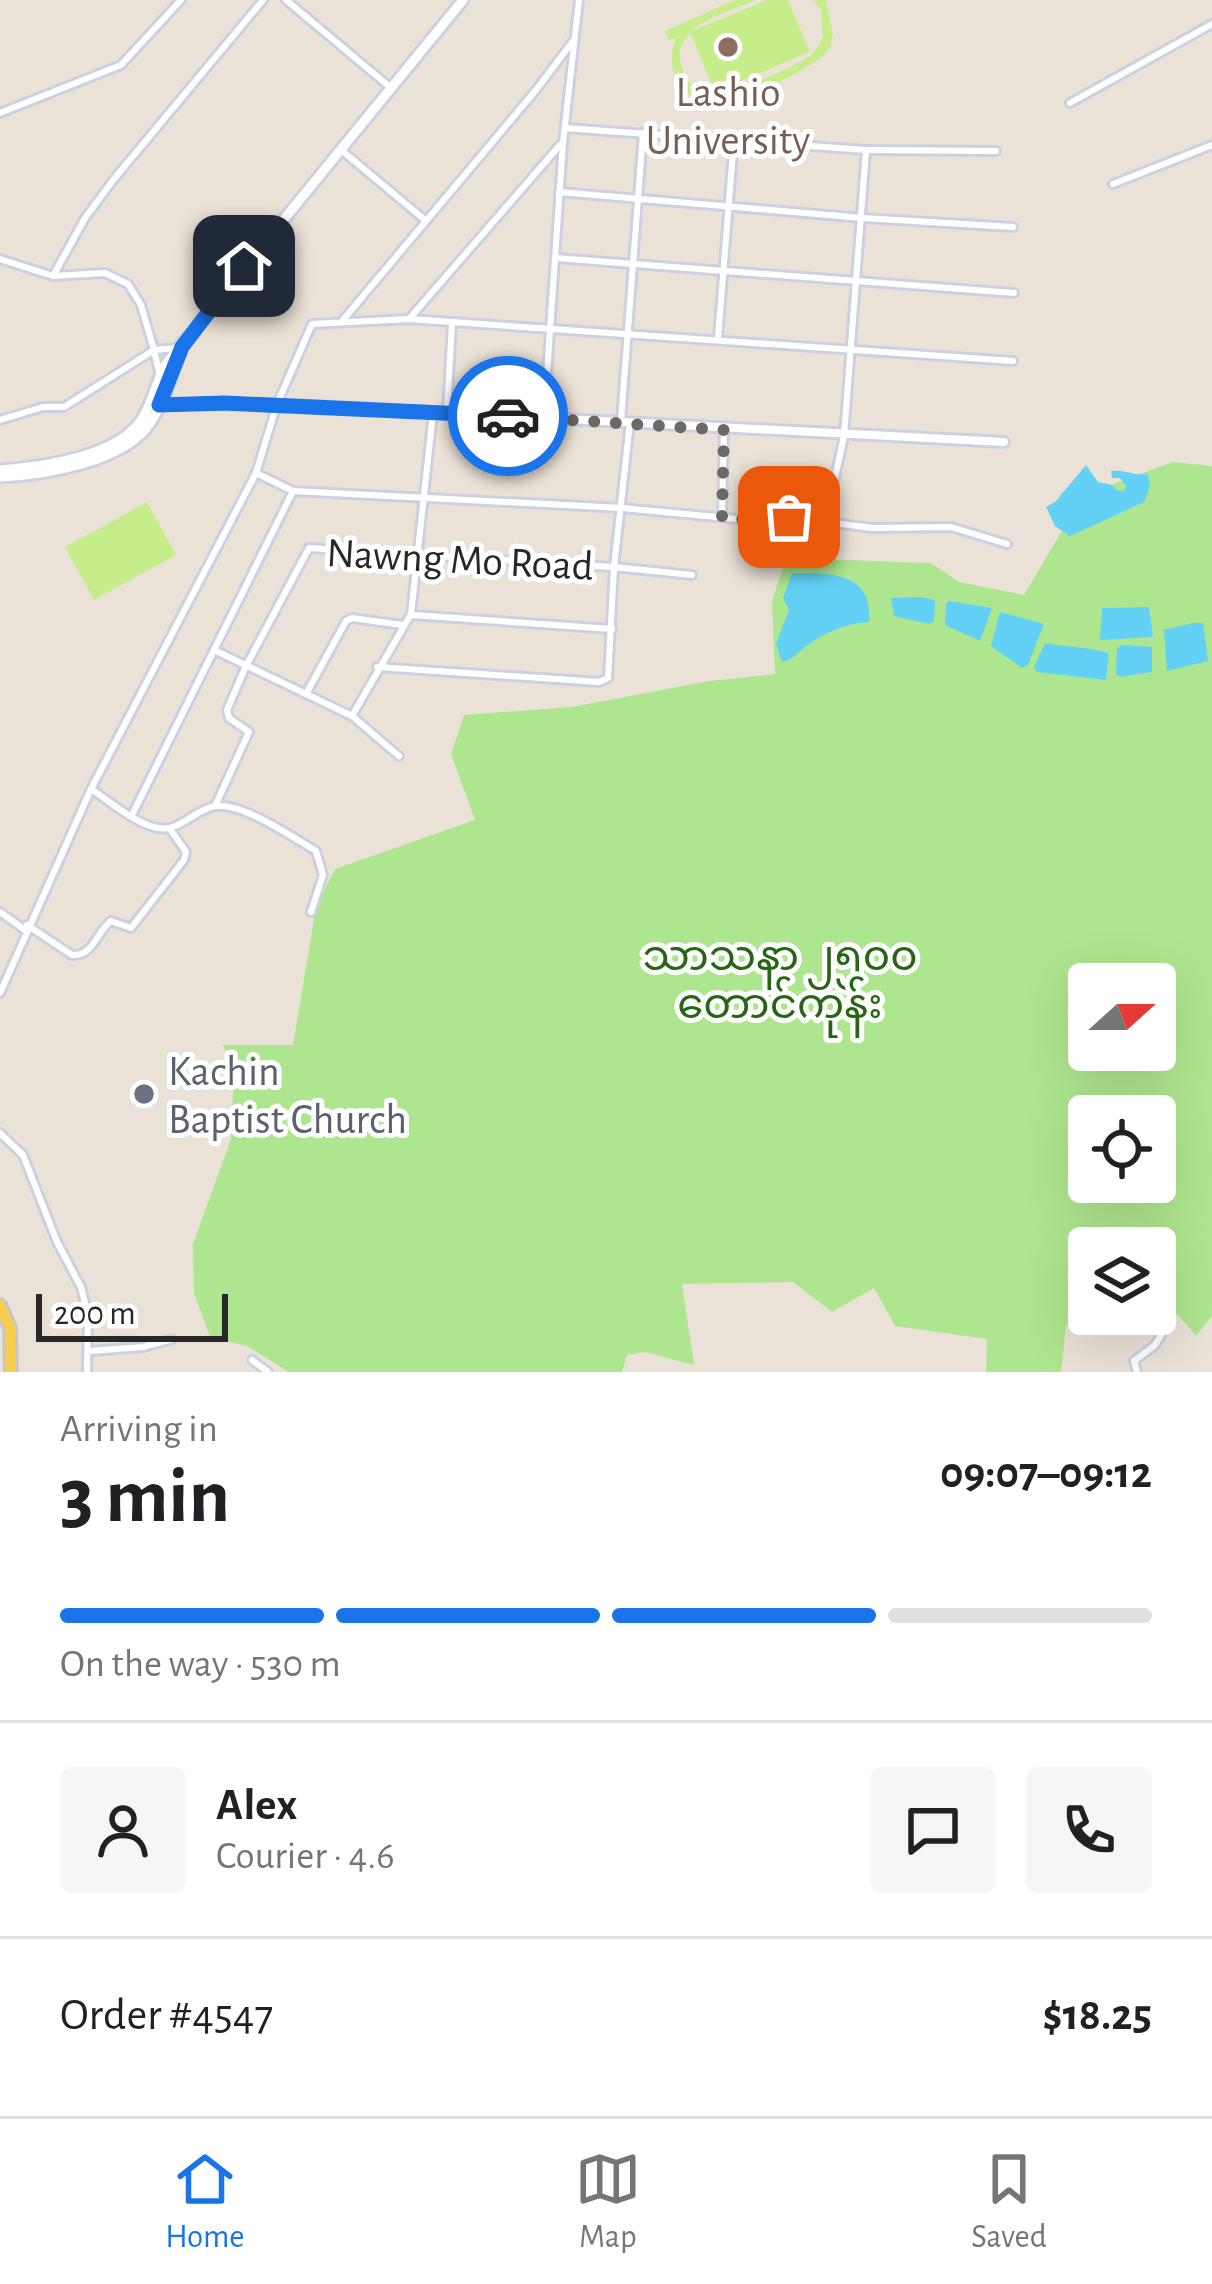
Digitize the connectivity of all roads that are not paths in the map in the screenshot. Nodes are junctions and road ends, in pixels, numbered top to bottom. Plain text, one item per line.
1 (182, 0) edge
2 (263, 0) edge
3 (286, 0) edge
4 (463, 0) edge
5 (579, 0) edge
6 (1212, 24) edge
7 (574, 39) junction
8 (391, 88) junction
9 (1070, 103) dead end
10 (0, 113) edge
11 (566, 128) junction
12 (643, 133) junction
13 (734, 139) junction
14 (562, 143) junction
15 (1212, 145) edge
16 (340, 149) junction
17 (866, 150) junction
18 (996, 151) dead end
19 (1113, 184) dead end
20 (559, 193) junction
21 (638, 201) junction
22 (729, 205) junction
23 (863, 218) junction
24 (425, 220) junction
25 (1013, 226) dead end
26 (556, 258) junction
27 (0, 259) edge
28 (634, 264) junction
29 (725, 269) junction
30 (53, 276) junction
31 (859, 282) junction
32 (1014, 292) dead end
33 (409, 319) junction
34 (343, 320) junction
35 (452, 323) junction
36 (550, 328) junction
37 (629, 333) junction
38 (718, 338) junction
39 (182, 347) junction
40 (154, 350) junction
41 (851, 351) junction
42 (1012, 362) dead end
43 (160, 375) junction
44 (278, 404) junction
45 (154, 405) junction
46 (433, 413) junction
47 (447, 413) junction
48 (544, 417) junction
49 (0, 420) edge
50 (626, 422) junction
51 (724, 430) junction
52 (844, 436) junction
53 (1004, 442) dead end
54 (256, 473) junction
55 (0, 474) edge
56 (293, 491) junction
57 (422, 500) junction
58 (622, 508) junction
59 (722, 517) junction
60 (830, 520) junction
61 (1007, 544) dead end
62 (418, 556) junction
63 (614, 567) junction
64 (692, 575) dead end
65 (411, 614) junction
66 (402, 625) junction
67 (612, 629) junction
68 (214, 650) junction
69 (246, 666) junction
70 (377, 668) junction
71 (306, 694) junction
72 (352, 716) junction
73 (400, 756) dead end
74 (91, 789) junction
75 (215, 806) junction
76 (132, 815) junction
77 (170, 829) junction
78 (0, 912) edge
79 (311, 912) dead end
80 (26, 928) junction
81 (0, 993) edge
82 (0, 1133) edge
83 (0, 1305) edge
84 (2, 1321) edge
85 (1161, 1335) edge
86 (172, 1339) dead end
87 (89, 1351) junction
88 (252, 1360) dead end
89 (7, 1372) edge
90 (87, 1372) edge
91 (268, 1372) edge
92 (1137, 1372) edge

1 - 10 street
2 - 30 street
3 - 8 street
4 - 8 main road
5 - 7 street
6 - 9 street
7 - 11 street
7 - 24 street
8 - 16 main road
11 - 12 street
11 - 14 street
12 - 13 street
12 - 21 street
13 - 17 street
13 - 22 street
14 - 20 street
14 - 33 street
15 - 19 street
16 - 24 street
16 - 39 main road
17 - 18 street
17 - 23 street
20 - 21 street
20 - 26 street
21 - 22 street
21 - 28 street
22 - 23 street
22 - 29 street
23 - 25 street
23 - 31 street
24 - 34 street
26 - 28 street
26 - 36 street
27 - 30 street
28 - 29 street
28 - 37 street
29 - 31 street
29 - 38 street
30 - 40 street
31 - 32 street
31 - 41 street
33 - 34 street
33 - 35 street
34 - 44 street
35 - 36 street
35 - 47 street
36 - 37 street
36 - 48 street
37 - 38 street
37 - 50 street
38 - 41 street
39 - 40 street
39 - 43 main road
39 - 45 main road
40 - 43 street
40 - 49 street
41 - 42 street
41 - 52 street
43 - 45 main road
44 - 45 street
44 - 46 street
44 - 54 street
45 - 55 main road
46 - 47 street
46 - 57 street
47 - 48 street
48 - 50 street
50 - 51 street
50 - 58 street
51 - 52 street
51 - 59 street
52 - 53 street
52 - 60 street
54 - 56 street
54 - 74 street
56 - 57 street
56 - 68 street
57 - 58 street
57 - 62 street
58 - 59 street
58 - 63 street
59 - 60 street
60 - 61 street
62 - 63 street, Nawng Mo Road
62 - 65 street
62 - 69 street, Nawng Mo Road
63 - 64 street, Nawng Mo Road
63 - 67 street
65 - 66 street
65 - 67 street
66 - 70 street
66 - 71 street
67 - 70 street
68 - 69 street
68 - 76 street
69 - 71 street
69 - 75 street, Nawng Mo Road
70 - 72 street
71 - 72 street
72 - 73 street
74 - 76 street
74 - 80 street
75 - 77 street
75 - 79 street
76 - 77 street
77 - 80 street
78 - 80 street
80 - 81 street
82 - 87 street
83 - 84 main road
84 - 89 main road
85 - 92 street
86 - 87 street
87 - 90 street
88 - 91 street

